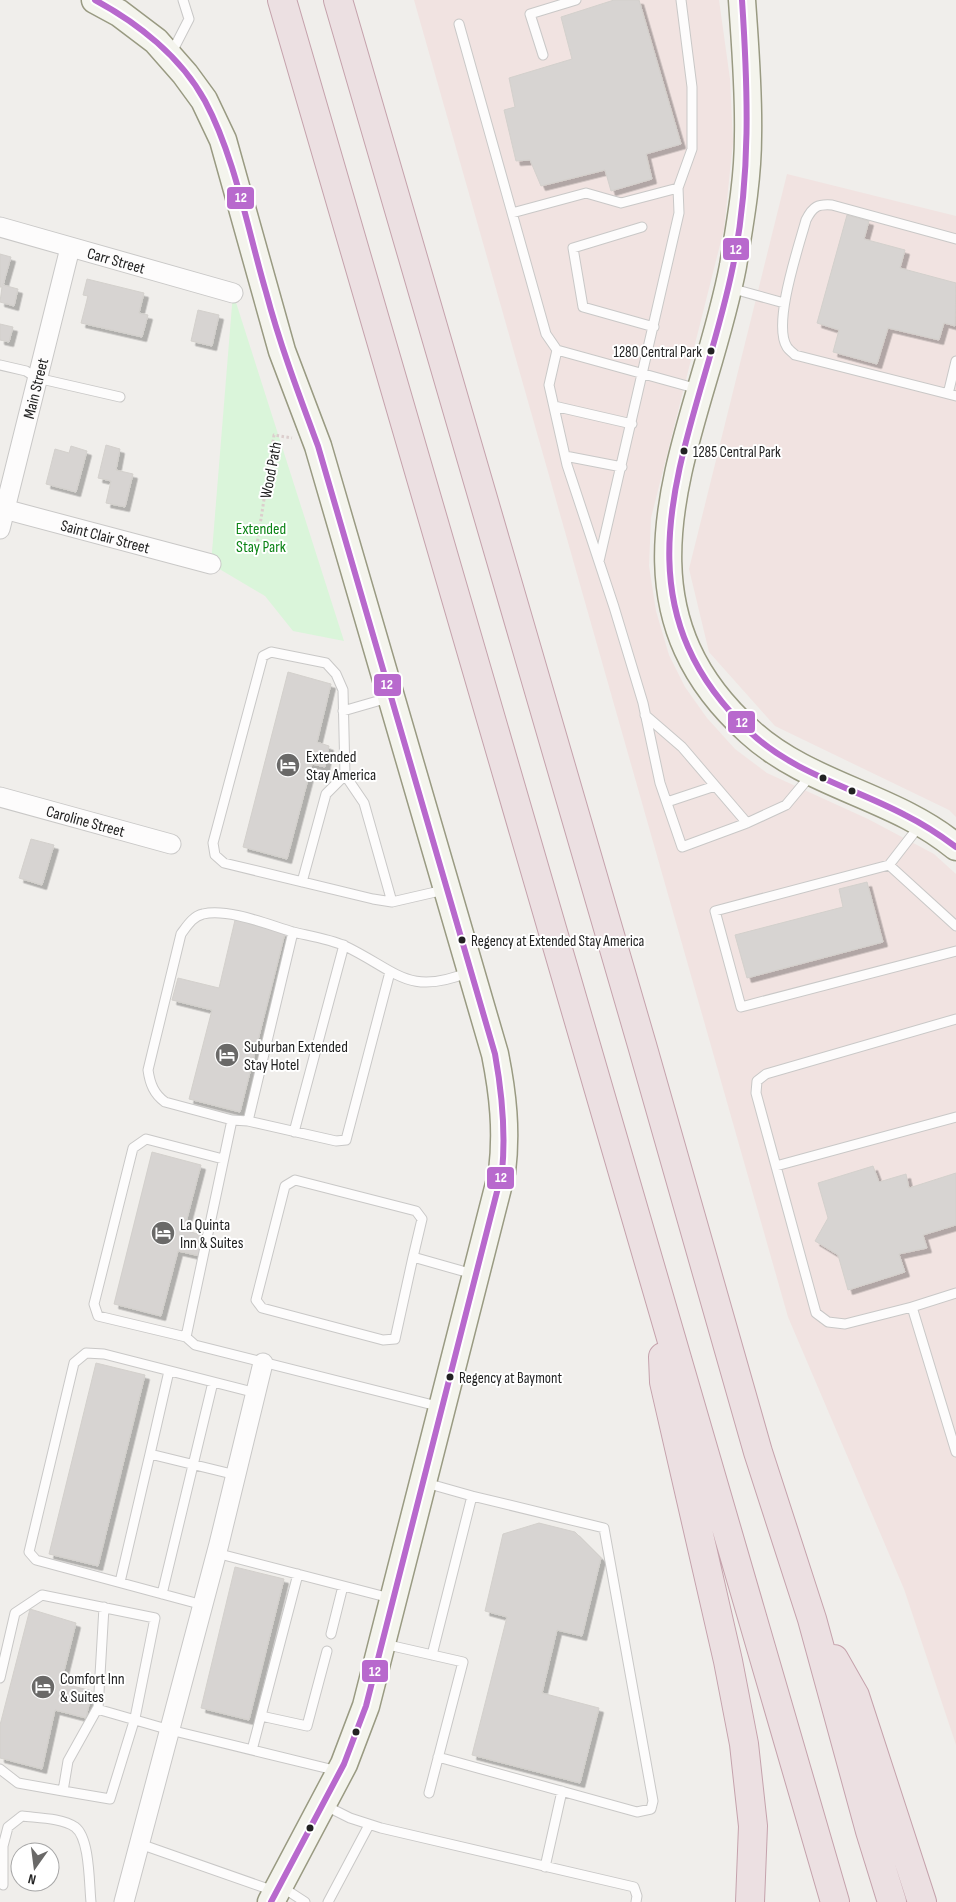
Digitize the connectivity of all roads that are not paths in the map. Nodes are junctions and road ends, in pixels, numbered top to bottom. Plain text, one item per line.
1 (95, 0) edge
2 (183, 0) edge
3 (282, 0) edge
4 (338, 0) edge
5 (576, 0) edge
6 (681, 0) edge
7 (742, 0) edge
8 (459, 24) dead end
9 (543, 55) dead end
10 (170, 56) junction
11 (678, 188) junction
12 (512, 213) junction
13 (0, 227) edge
14 (642, 227) dead end
15 (956, 239) edge
16 (70, 248) junction
17 (727, 288) junction
18 (233, 293) dead end
19 (784, 303) junction
20 (654, 327) junction
21 (557, 350) junction
22 (956, 361) edge
23 (0, 365) edge
24 (643, 374) junction
25 (37, 378) junction
26 (701, 390) junction
27 (952, 395) edge
28 (120, 397) dead end
29 (554, 406) junction
30 (632, 424) junction
31 (565, 456) junction
32 (622, 467) junction
33 (2, 509) edge
34 (0, 529) edge
35 (599, 561) junction
36 (211, 564) dead end
37 (391, 697) junction
38 (343, 711) junction
39 (645, 716) junction
40 (813, 773) junction
41 (345, 775) junction
42 (715, 786) junction
43 (0, 797) edge
44 (667, 802) junction
45 (747, 823) junction
46 (921, 823) junction
47 (171, 844) dead end
48 (956, 847) edge
49 (890, 865) junction
50 (302, 882) junction
51 (447, 889) junction
52 (392, 902) junction
53 (956, 926) edge
54 (293, 932) junction
55 (344, 945) junction
56 (956, 951) edge
57 (470, 971) junction
58 (390, 972) junction
59 (956, 1019) edge
60 (956, 1117) edge
61 (232, 1120) junction
62 (248, 1121) junction
63 (294, 1132) junction
64 (223, 1159) junction
65 (776, 1166) junction
66 (413, 1257) junction
67 (476, 1275) junction
68 (956, 1293) edge
69 (660, 1303) junction
70 (912, 1307) junction
71 (186, 1338) junction
72 (263, 1363) junction
73 (169, 1371) junction
74 (213, 1382) junction
75 (256, 1393) junction
76 (441, 1407) junction
77 (956, 1452) edge
78 (150, 1454) junction
79 (193, 1465) junction
80 (236, 1475) junction
81 (422, 1482) junction
82 (472, 1496) junction
83 (216, 1553) junction
84 (298, 1574) junction
85 (120, 1582) junction
86 (343, 1586) junction
87 (162, 1594) junction
88 (393, 1599) junction
89 (203, 1604) junction
90 (104, 1607) junction
91 (812, 1619) junction
92 (331, 1634) dead end
93 (382, 1643) junction
94 (327, 1651) dead end
95 (432, 1655) junction
96 (0, 1678) edge
97 (98, 1709) junction
98 (261, 1716) junction
99 (135, 1718) junction
100 (170, 1730) junction
101 (252, 1750) junction
102 (438, 1757) junction
103 (0, 1769) edge
104 (340, 1772) junction
105 (63, 1791) junction
106 (562, 1791) junction
107 (429, 1793) dead end
108 (323, 1804) junction
109 (369, 1825) junction
110 (140, 1844) junction
111 (545, 1867) junction
112 (3, 1885) dead end
113 (276, 1893) edge
114 (91, 1902) edge
115 (124, 1902) edge
116 (305, 1902) edge
117 (328, 1902) edge
118 (636, 1902) edge
119 (750, 1902) edge
120 (835, 1902) edge
121 (892, 1902) edge
122 (922, 1902) edge

1 - 10 street
2 - 10 lane
3 - 69 highway
4 - 91 highway
5 - 9 lane
6 - 11 lane
7 - 17 street
8 - 12 lane
10 - 37 street
11 - 12 lane
11 - 20 lane
12 - 21 lane
13 - 16 street, Carr Street
14 - 20 lane
15 - 19 lane
16 - 18 street, Carr Street
16 - 25 street, Main Street
17 - 19 lane
17 - 26 street
19 - 27 lane
20 - 24 lane
21 - 24 lane
21 - 29 lane
22 - 27 lane
23 - 25 lane
24 - 26 lane
24 - 30 lane
25 - 28 lane
25 - 33 street, Main Street
26 - 40 street
29 - 30 lane
29 - 31 lane
30 - 32 lane
31 - 32 lane
31 - 35 lane
32 - 35 lane
33 - 34 street, Main Street
33 - 36 street, Saint Clair Street
35 - 39 lane
37 - 38 lane
37 - 51 street
38 - 41 lane
38 - 50 lane
39 - 42 lane
39 - 44 lane
40 - 45 lane
40 - 46 street
41 - 50 lane
41 - 52 lane
42 - 44 lane
42 - 45 lane
43 - 47 street, Caroline Street
44 - 45 lane
46 - 48 street
46 - 49 lane
49 - 53 lane
49 - 56 lane
50 - 52 lane
51 - 52 lane
51 - 57 street
54 - 55 lane
54 - 61 lane
54 - 62 lane
55 - 58 lane
55 - 63 lane
57 - 58 lane
57 - 67 street
58 - 63 lane
59 - 65 lane
60 - 65 lane
61 - 62 lane
61 - 64 lane
62 - 63 lane
64 - 71 lane
64 - 71 lane
65 - 70 lane
66 - 66 lane
66 - 67 lane
67 - 76 street
68 - 70 lane
69 - 119 highway
69 - 120 highway
70 - 77 lane
71 - 72 lane
72 - 75 street
72 - 76 lane
73 - 74 lane
73 - 78 lane
73 - 85 lane
74 - 75 lane
74 - 79 lane
75 - 80 street
76 - 81 street
78 - 79 lane
78 - 85 lane
79 - 80 lane
79 - 87 lane
80 - 83 street
81 - 82 lane
81 - 88 street
82 - 95 lane
82 - 106 lane
83 - 84 lane
83 - 89 street
84 - 86 lane
84 - 98 lane
85 - 87 lane
86 - 88 lane
86 - 92 lane
87 - 89 lane
88 - 93 street
89 - 100 street
90 - 96 lane
90 - 97 lane
90 - 99 lane
91 - 121 highway
91 - 122 highway
93 - 95 lane
93 - 104 street
94 - 98 lane
95 - 102 lane
97 - 99 lane
97 - 105 lane
98 - 101 lane
99 - 100 lane
99 - 105 lane
100 - 101 lane
100 - 110 street
101 - 104 lane
102 - 106 lane
102 - 107 lane
103 - 105 lane
104 - 108 street
106 - 111 lane
108 - 109 lane
108 - 113 street
109 - 111 lane
109 - 117 lane
110 - 113 lane
110 - 115 street
111 - 118 lane
112 - 114 lane
113 - 116 lane

